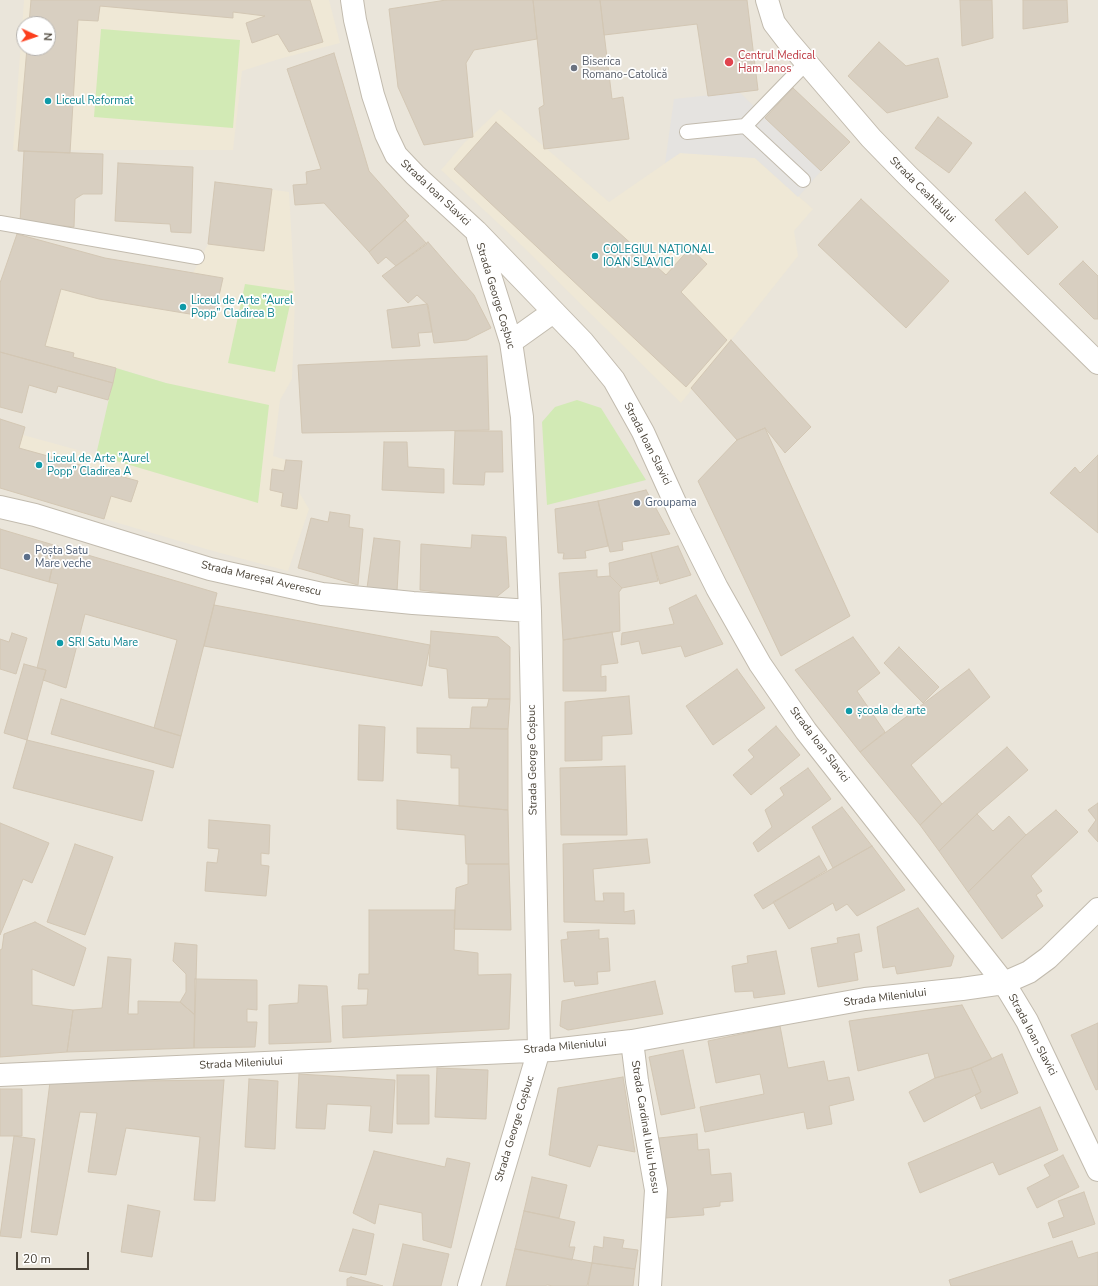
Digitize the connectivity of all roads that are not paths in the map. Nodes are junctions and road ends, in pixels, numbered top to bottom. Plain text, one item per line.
1 (352, 0) edge
2 (767, 0) edge
3 (806, 63) junction
4 (745, 126) junction
5 (687, 132) dead end
6 (803, 180) dead end
7 (0, 223) edge
8 (476, 231) junction
9 (196, 256) dead end
10 (554, 312) junction
11 (511, 342) junction
12 (1098, 363) edge
13 (0, 507) edge
14 (530, 611) junction
15 (1098, 909) edge
16 (1004, 982) junction
17 (632, 1041) junction
18 (539, 1050) junction
19 (0, 1075) edge
20 (1098, 1170) edge
21 (469, 1286) edge
22 (650, 1286) edge

1 - 8 street, Strada Ioan Slavici
2 - 3 street, Strada Ceahlăului
3 - 4 lane
3 - 12 street, Strada Ceahlăului
4 - 5 lane
4 - 6 lane
7 - 9 lane
8 - 10 street, Strada Ioan Slavici
8 - 11 street, Strada George Coșbuc
10 - 11 street
10 - 16 street, Strada Ioan Slavici
11 - 14 street, Strada George Coșbuc
13 - 14 street, Strada Mareșal Averescu
14 - 18 street, Strada George Coșbuc
15 - 16 street, Strada Mileniului
16 - 17 street, Strada Mileniului
16 - 20 street, Strada Ioan Slavici
17 - 18 street, Strada Mileniului
17 - 22 street, Strada Cardinal Iuliu Hossu
18 - 19 street, Strada Mileniului
18 - 21 street, Strada George Coșbuc

